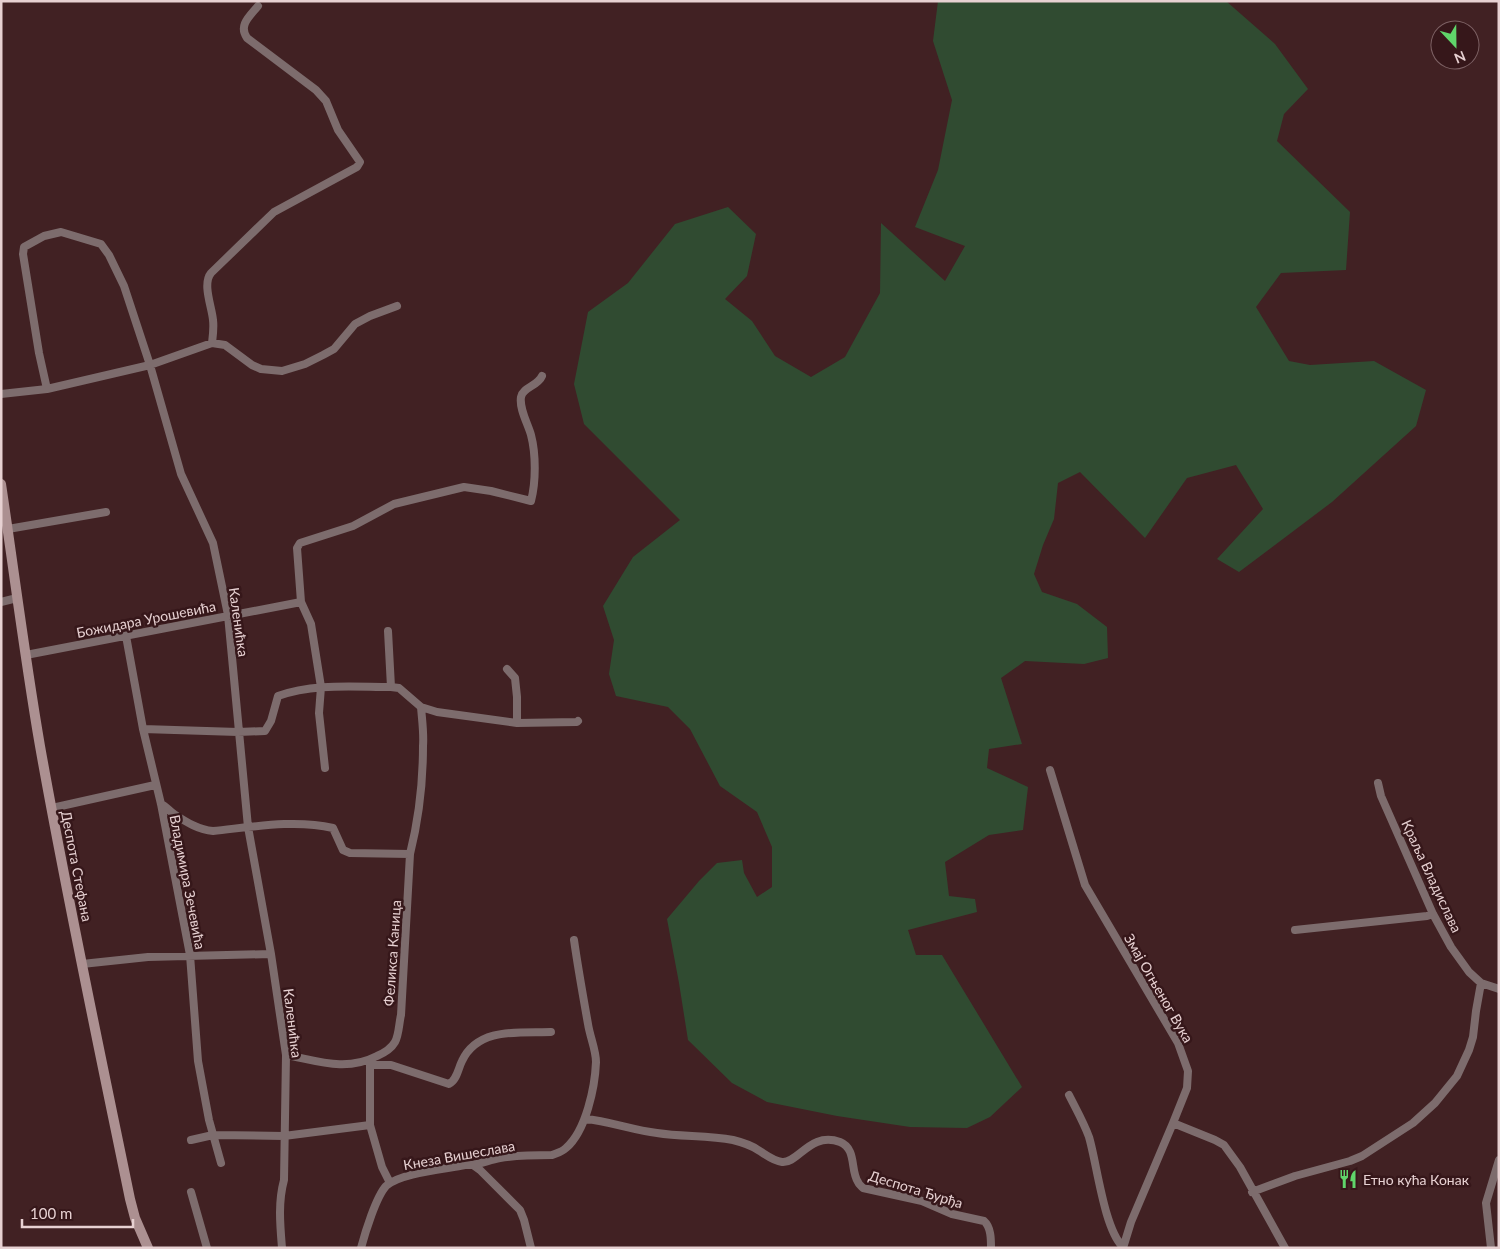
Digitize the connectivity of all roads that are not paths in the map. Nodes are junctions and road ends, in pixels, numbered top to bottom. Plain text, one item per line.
1 (258, 6) dead end
2 (397, 306) dead end
3 (212, 343) junction
4 (150, 366) junction
5 (542, 376) dead end
6 (47, 389) junction
7 (1, 394) edge
8 (1, 484) edge
9 (106, 512) dead end
10 (8, 529) junction
11 (17, 598) junction
12 (1, 602) edge
13 (301, 602) junction
14 (228, 616) junction
15 (388, 631) dead end
16 (126, 636) junction
17 (26, 655) junction
18 (507, 669) dead end
19 (391, 687) junction
20 (321, 688) junction
21 (421, 707) junction
22 (578, 721) dead end
23 (517, 724) junction
24 (143, 729) junction
25 (238, 732) junction
26 (325, 768) dead end
27 (1050, 770) dead end
28 (1378, 783) dead end
29 (155, 785) junction
30 (161, 804) junction
31 (52, 808) junction
32 (248, 828) junction
33 (410, 854) junction
34 (1433, 914) junction
35 (1295, 930) dead end
36 (574, 940) dead end
37 (271, 954) junction
38 (190, 955) junction
39 (82, 964) junction
40 (1481, 983) junction
41 (1499, 989) edge
42 (551, 1032) dead end
43 (286, 1055) junction
44 (370, 1062) junction
45 (1069, 1095) dead end
46 (585, 1118) junction
47 (1173, 1123) junction
48 (370, 1125) junction
49 (213, 1135) junction
50 (284, 1136) junction
51 (191, 1140) dead end
52 (1499, 1160) edge
53 (221, 1163) dead end
54 (473, 1166) junction
55 (390, 1183) junction
56 (191, 1192) dead end
57 (1252, 1192) junction
58 (148, 1248) edge
59 (207, 1248) edge
60 (282, 1248) edge
61 (361, 1248) edge
62 (530, 1248) edge
63 (991, 1248) edge
64 (1123, 1248) edge
65 (1285, 1248) edge
66 (1491, 1248) edge

1 - 3 street
2 - 3 street
3 - 4 street
4 - 6 street
4 - 6 street, Каленићка
4 - 14 street, Каленићка
5 - 13 street
6 - 7 street
8 - 10 main road, Деспота Стефана
9 - 10 street
10 - 11 main road, Деспота Стефана
11 - 12 street
11 - 17 main road, Деспота Стефана
13 - 14 street, Божидара Урошевића
13 - 20 street
14 - 16 street, Божидара Урошевића
14 - 25 street, Каленићка
15 - 19 street
16 - 17 street, Божидара Урошевића
16 - 24 street, Владимира Зечевића
17 - 31 main road, Деспота Стефана
18 - 23 street
19 - 20 street
19 - 21 street
20 - 25 street
20 - 26 street
21 - 23 street
21 - 33 street, Феликса Каница
22 - 23 street
24 - 25 street
24 - 29 street, Владимира Зечевића
25 - 32 street, Каленићка
27 - 47 street, Змај Огњеног Вука
28 - 34 street, Краља Владислава
29 - 30 street, Владимира Зечевића
29 - 31 street
30 - 32 street
30 - 38 street, Владимира Зечевића
31 - 39 main road, Деспота Стефана
32 - 33 street
32 - 37 street, Каленићка
33 - 44 street, Феликса Каница
34 - 35 street
34 - 40 street, Краља Владислава
36 - 46 street, Кнеза Вишеслава
37 - 38 street
37 - 43 street, Каленићка
38 - 39 street
38 - 49 street, Владимира Зечевића
39 - 58 main road, Деспота Стефана
40 - 41 street, Краља Владислава
40 - 57 street
42 - 44 street
43 - 44 street
43 - 50 street, Каленићка
44 - 48 street
45 - 64 street
46 - 54 street, Кнеза Вишеслава
46 - 63 street, Деспота Ђурђа
47 - 57 street
47 - 64 street, Змај Огњеног Вука
48 - 50 street
48 - 55 street
49 - 50 street
49 - 51 street
49 - 53 street, Владимира Зечевића
50 - 60 street, Каленићка
52 - 66 street
54 - 55 street, Кнеза Вишеслава
54 - 62 street
55 - 61 street, Кнеза Вишеслава
56 - 59 street
57 - 65 street

